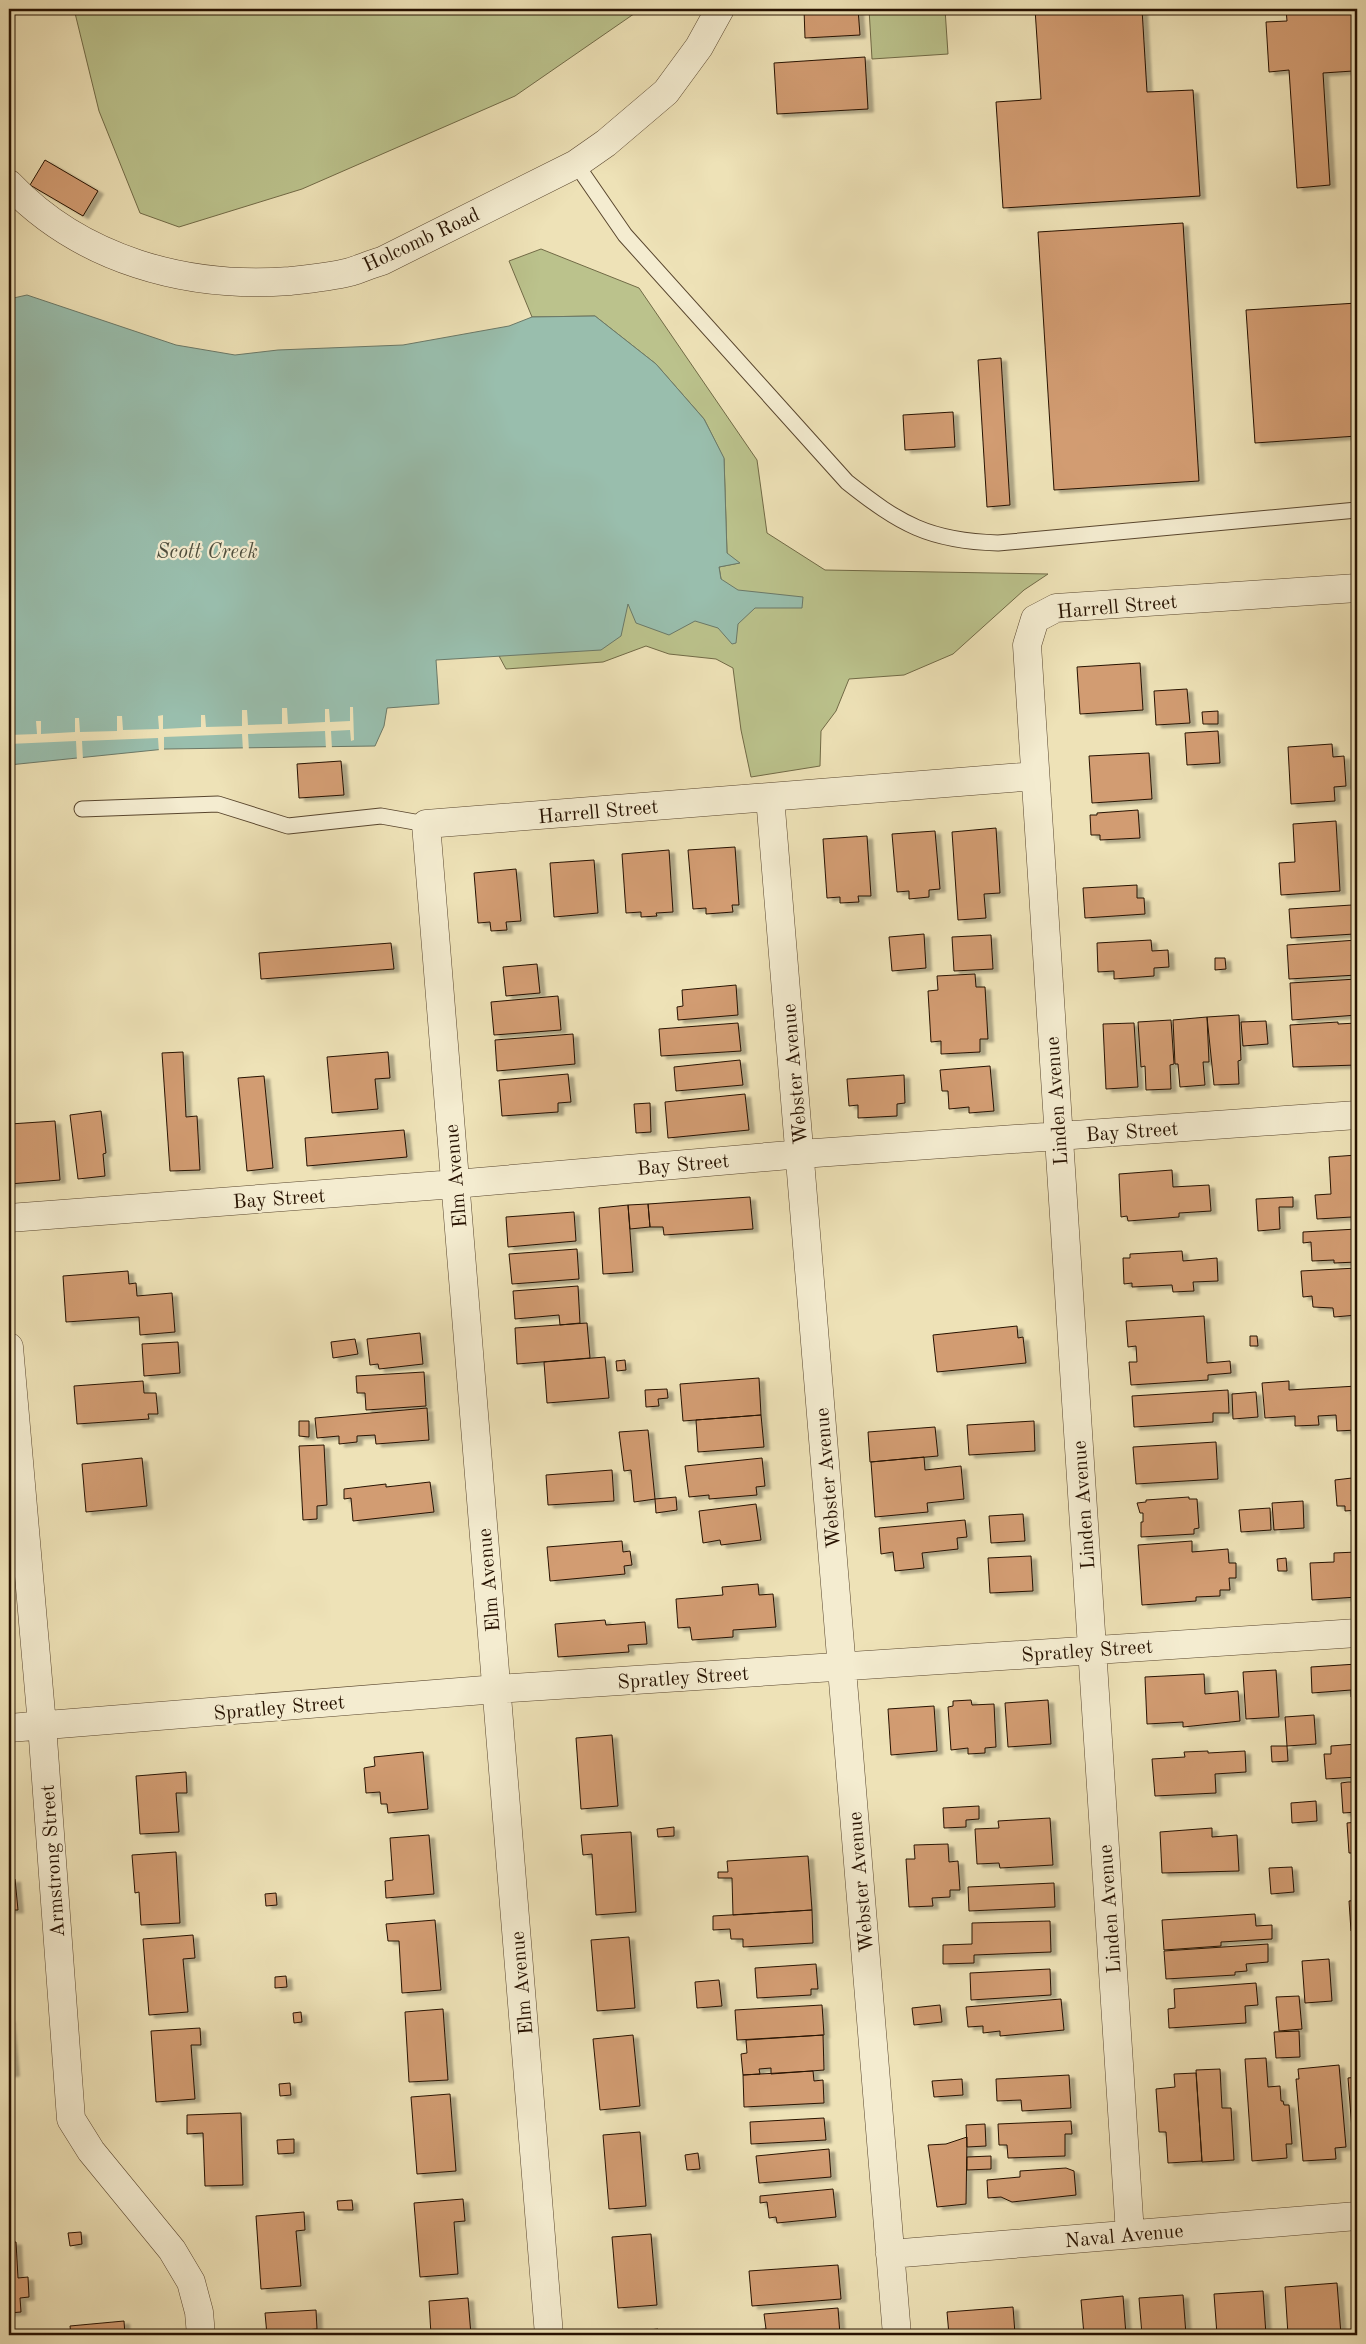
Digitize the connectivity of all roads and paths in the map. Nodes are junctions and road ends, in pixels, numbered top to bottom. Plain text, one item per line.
1 (720, 9) edge
2 (576, 164) junction
3 (9, 184) edge
4 (1357, 510) edge
5 (1357, 588) edge
6 (1035, 776) junction
7 (770, 797) junction
8 (82, 808) dead end
9 (426, 824) junction
10 (1357, 1115) edge
11 (1059, 1136) junction
12 (801, 1154) junction
13 (456, 1184) junction
14 (9, 1218) edge
15 (9, 1346) edge
16 (1357, 1632) edge
17 (1092, 1649) junction
18 (842, 1666) junction
19 (497, 1689) junction
20 (42, 1725) junction
21 (9, 1728) edge
22 (1357, 2216) edge
23 (1130, 2234) junction
24 (890, 2254) junction
25 (201, 2335) edge
26 (549, 2335) edge
27 (897, 2335) edge

1 - 2 street, Holcomb Road
2 - 3 street, Holcomb Road
2 - 4 lane
5 - 6 street, Harrell Street
6 - 7 street
6 - 11 street, Linden Avenue
7 - 9 street, Harrell Street
7 - 12 street, Webster Avenue
8 - 9 lane
9 - 13 street, Elm Avenue
10 - 11 street, Bay Street
11 - 12 street, Bay Street
11 - 17 street, Linden Avenue
12 - 13 street, Bay Street
12 - 18 street, Webster Avenue
13 - 14 street, Bay Street
13 - 19 street, Elm Avenue
15 - 20 street, Armstrong Street
16 - 17 street, Spratley Street
17 - 18 street, Spratley Street
17 - 23 street, Linden Avenue
18 - 19 street, Spratley Street
18 - 24 street, Webster Avenue
19 - 20 street, Spratley Street
19 - 26 street, Elm Avenue
20 - 21 street, Spratley Street
20 - 25 street, Armstrong Street
22 - 23 street, Naval Avenue
23 - 24 street, Naval Avenue
24 - 27 street, Webster Avenue

